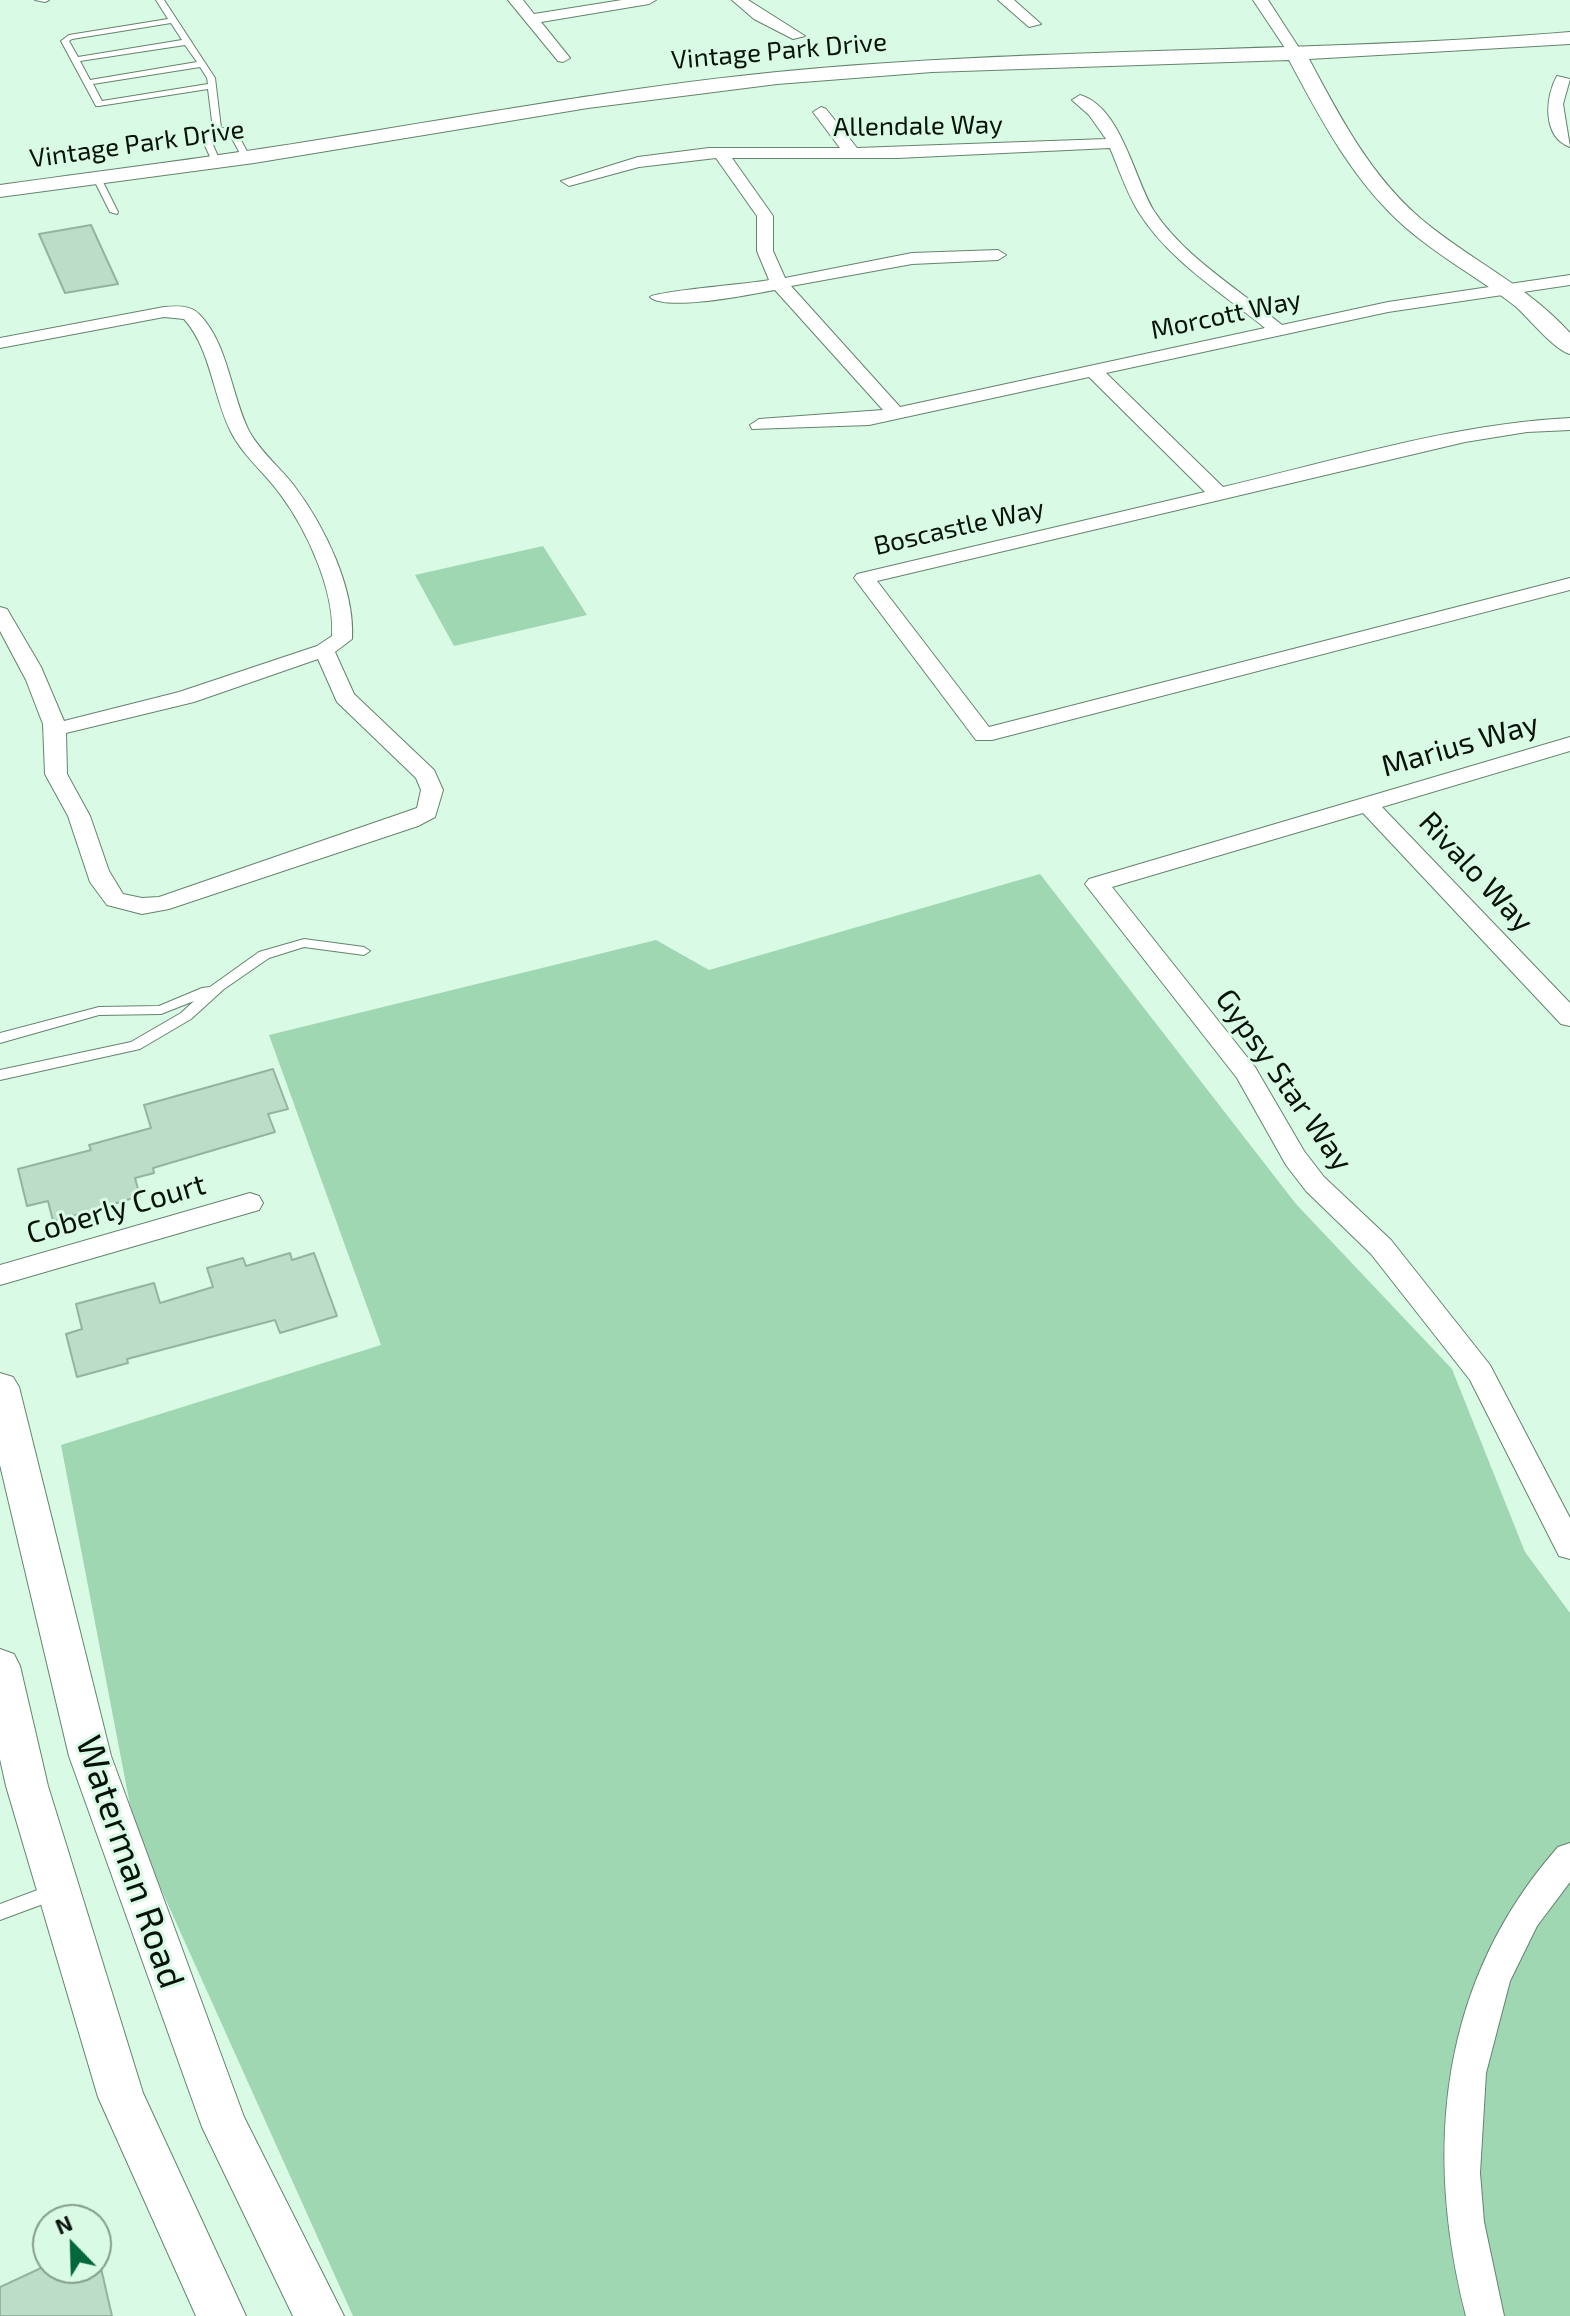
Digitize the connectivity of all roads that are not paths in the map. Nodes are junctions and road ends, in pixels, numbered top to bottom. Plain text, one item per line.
1 (39, 0) edge
2 (45, 0) edge
3 (160, 0) edge
4 (515, 0) edge
5 (649, 0) edge
6 (739, 0) edge
7 (1005, 0) edge
8 (1260, 0) edge
9 (531, 19) junction
10 (175, 20) junction
11 (1034, 24) dead end
12 (798, 36) dead end
13 (1570, 38) edge
14 (188, 42) junction
15 (1296, 54) junction
16 (563, 58) dead end
17 (74, 60) junction
18 (202, 64) junction
19 (1562, 79) dead end
20 (86, 83) junction
21 (211, 86) junction
22 (1080, 100) dead end
23 (821, 112) dead end
24 (217, 130) junction
25 (1570, 142) edge
26 (1116, 143) junction
27 (720, 152) junction
28 (852, 153) junction
29 (246, 157) junction
30 (216, 161) junction
31 (97, 178) junction
32 (569, 181) dead end
33 (0, 191) edge
34 (114, 212) dead end
35 (998, 255) dead end
36 (1570, 280) edge
37 (778, 282) junction
38 (1510, 290) junction
39 (659, 297) dead end
40 (1278, 330) junction
41 (0, 343) edge
42 (1570, 347) edge
43 (1093, 371) junction
44 (895, 413) junction
45 (1570, 424) edge
46 (759, 425) dead end
47 (1219, 494) junction
48 (1570, 584) edge
49 (0, 613) edge
50 (324, 650) junction
51 (56, 729) junction
52 (1570, 744) edge
53 (1367, 804) junction
54 (364, 951) dead end
55 (219, 986) junction
56 (1570, 1018) edge
57 (0, 1038) edge
58 (0, 1075) edge
59 (250, 1203) dead end
60 (0, 1275) edge
61 (0, 1387) edge
62 (1570, 1547) edge
63 (0, 1666) edge
64 (1570, 1858) edge
65 (56, 1891) junction
66 (0, 1912) edge
67 (221, 2316) edge
68 (319, 2316) edge
69 (1485, 2316) edge

1 - 2 lane
3 - 10 lane
4 - 9 street
5 - 9 street
6 - 12 street
7 - 11 street
8 - 15 street
9 - 16 street
10 - 14 lane
10 - 17 lane
13 - 15 street, Vintage Park Drive
14 - 17 lane
14 - 18 lane
15 - 29 street, Vintage Park Drive
15 - 38 street
17 - 20 lane
18 - 20 lane
18 - 21 lane
19 - 25 street
20 - 21 lane
21 - 24 lane
22 - 26 street
23 - 28 street
24 - 29 lane
24 - 30 lane
26 - 28 street, Allendale Way
26 - 40 street
27 - 28 street, Allendale Way
27 - 32 street, Allendale Way
27 - 37 street
29 - 30 street, Vintage Park Drive
30 - 31 street, Vintage Park Drive
31 - 33 street, Vintage Park Drive
31 - 34 lane
35 - 37 street
36 - 38 street, Morcott Way
37 - 39 street
37 - 44 street
38 - 40 street, Morcott Way
38 - 42 street
40 - 43 street, Morcott Way
41 - 50 street
43 - 44 street, Morcott Way
43 - 47 street
44 - 46 street, Morcott Way
45 - 47 street, Boscastle Way
47 - 48 street, Boscastle Way
49 - 51 street
50 - 51 street
50 - 51 street
52 - 53 street, Marius Way
53 - 56 street, Rivalo Way
53 - 62 street, Gypsy Star Way
54 - 55 lane
55 - 57 lane
55 - 58 lane
59 - 60 street, Coberly Court
61 - 68 street, Waterman Road
63 - 65 street
64 - 69 street
65 - 66 lane
65 - 67 street

